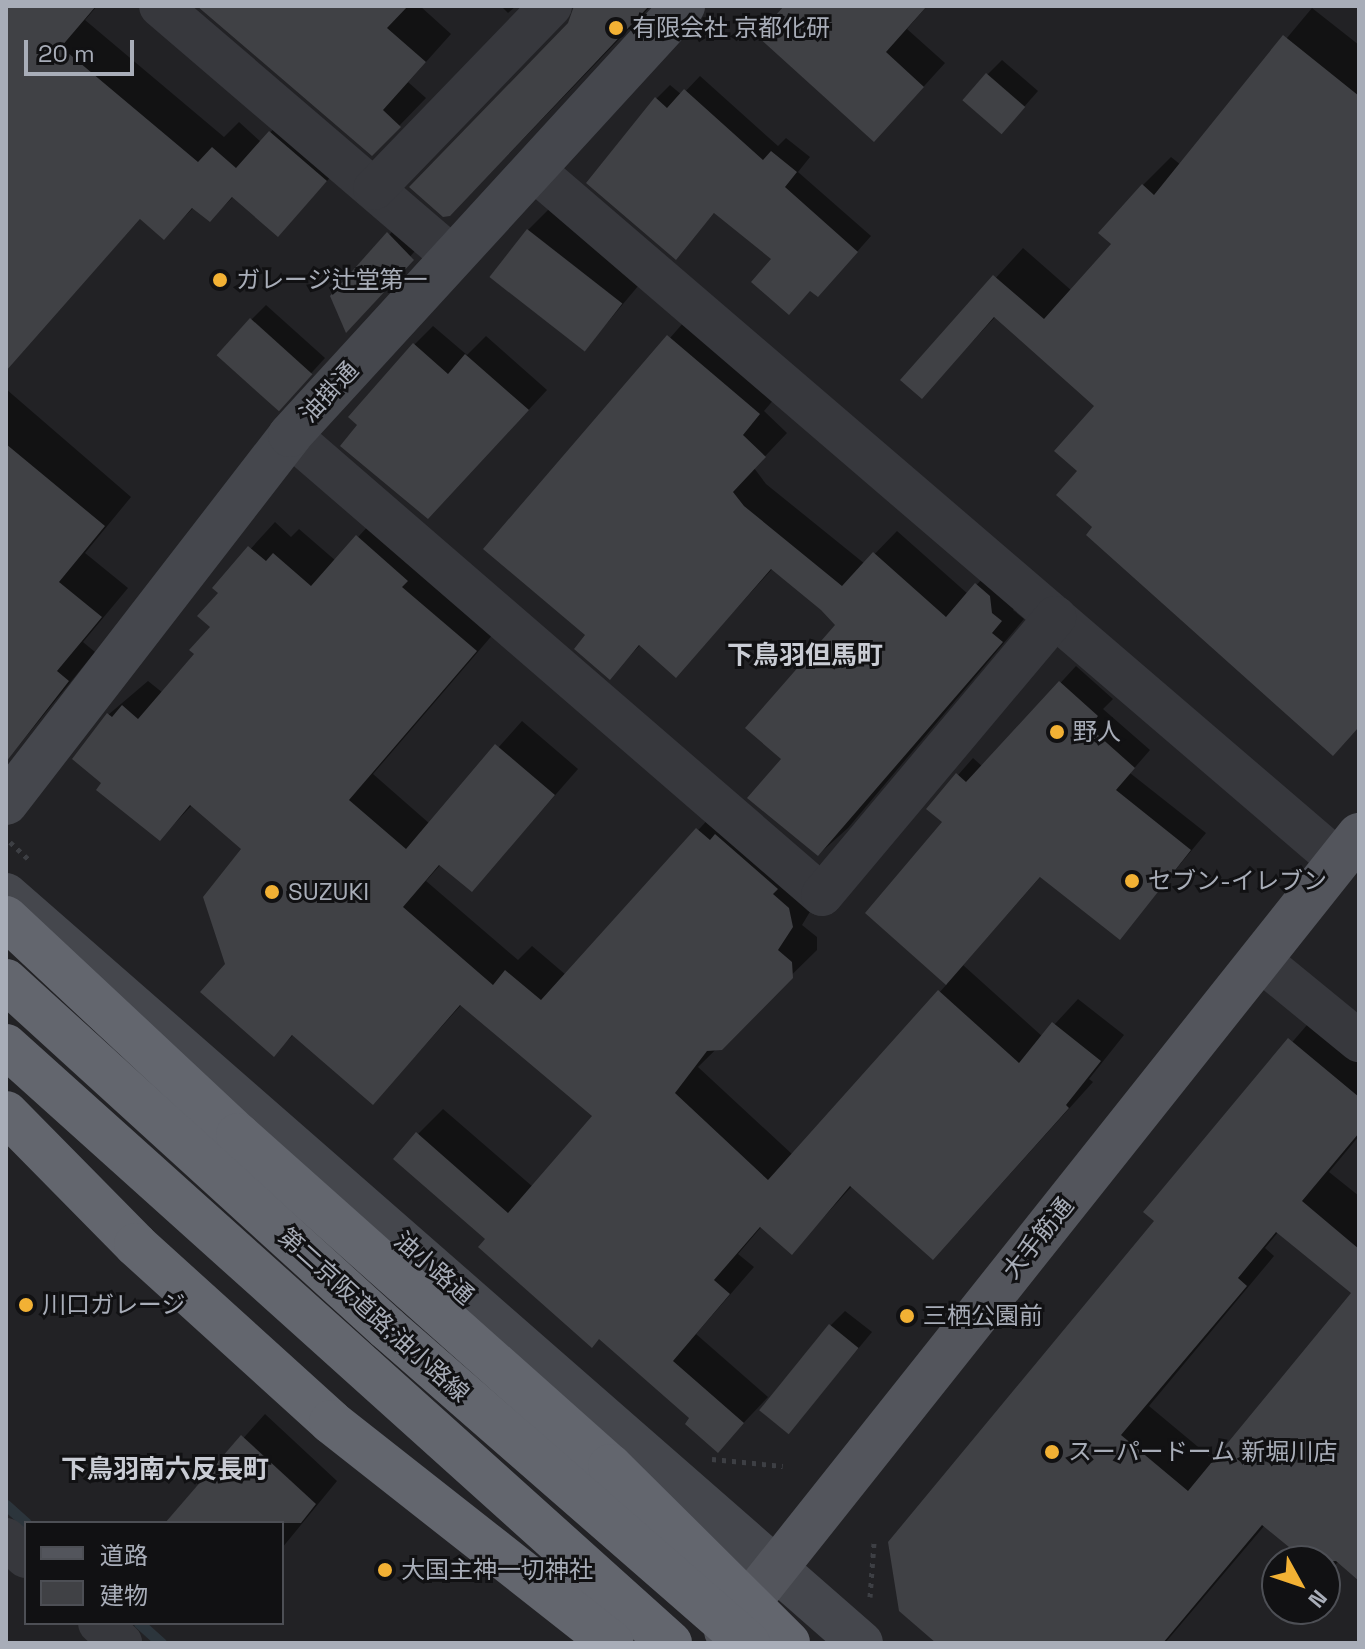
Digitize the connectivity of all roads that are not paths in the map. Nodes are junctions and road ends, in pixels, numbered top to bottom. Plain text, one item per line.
1 (160, 6) edge
2 (551, 6) edge
3 (683, 6) edge
4 (534, 170) junction
5 (374, 189) junction
6 (453, 257) junction
7 (290, 435) junction
8 (1055, 617) junction
9 (6, 803) edge
10 (1349, 847) edge
11 (6, 895) edge
12 (6, 918) edge
13 (1260, 960) junction
14 (6, 981) edge
15 (1359, 1041) edge
16 (6, 1046) edge
17 (6, 1113) edge
18 (6, 1123) edge
19 (6, 1539) edge
20 (24, 1555) edge
21 (777, 1566) junction
22 (866, 1623) edge
23 (101, 1625) edge
24 (121, 1643) edge
25 (591, 1643) edge
26 (612, 1643) edge
27 (670, 1643) edge
28 (717, 1643) edge
29 (748, 1643) edge
30 (788, 1643) edge

1 - 5 street
2 - 5 street
3 - 4 street, 油掛通
4 - 6 street, 油掛通
4 - 8 street
5 - 6 street
6 - 7 street, 油掛通
7 - 8 street
7 - 9 street, 油掛通
8 - 10 street
10 - 13 main road, 大手筋通
11 - 21 street, 油小路通
12 - 30 highway, bridge
13 - 15 street
13 - 21 main road, 大手筋通
14 - 29 highway, 第二京阪道路;油小路線, bridge
16 - 27 highway, 第二京阪道路;油小路線
17 - 26 highway, bridge
18 - 25 street
19 - 20 street
21 - 22 street, 油小路通
21 - 28 main road, 大手筋通
23 - 24 street

